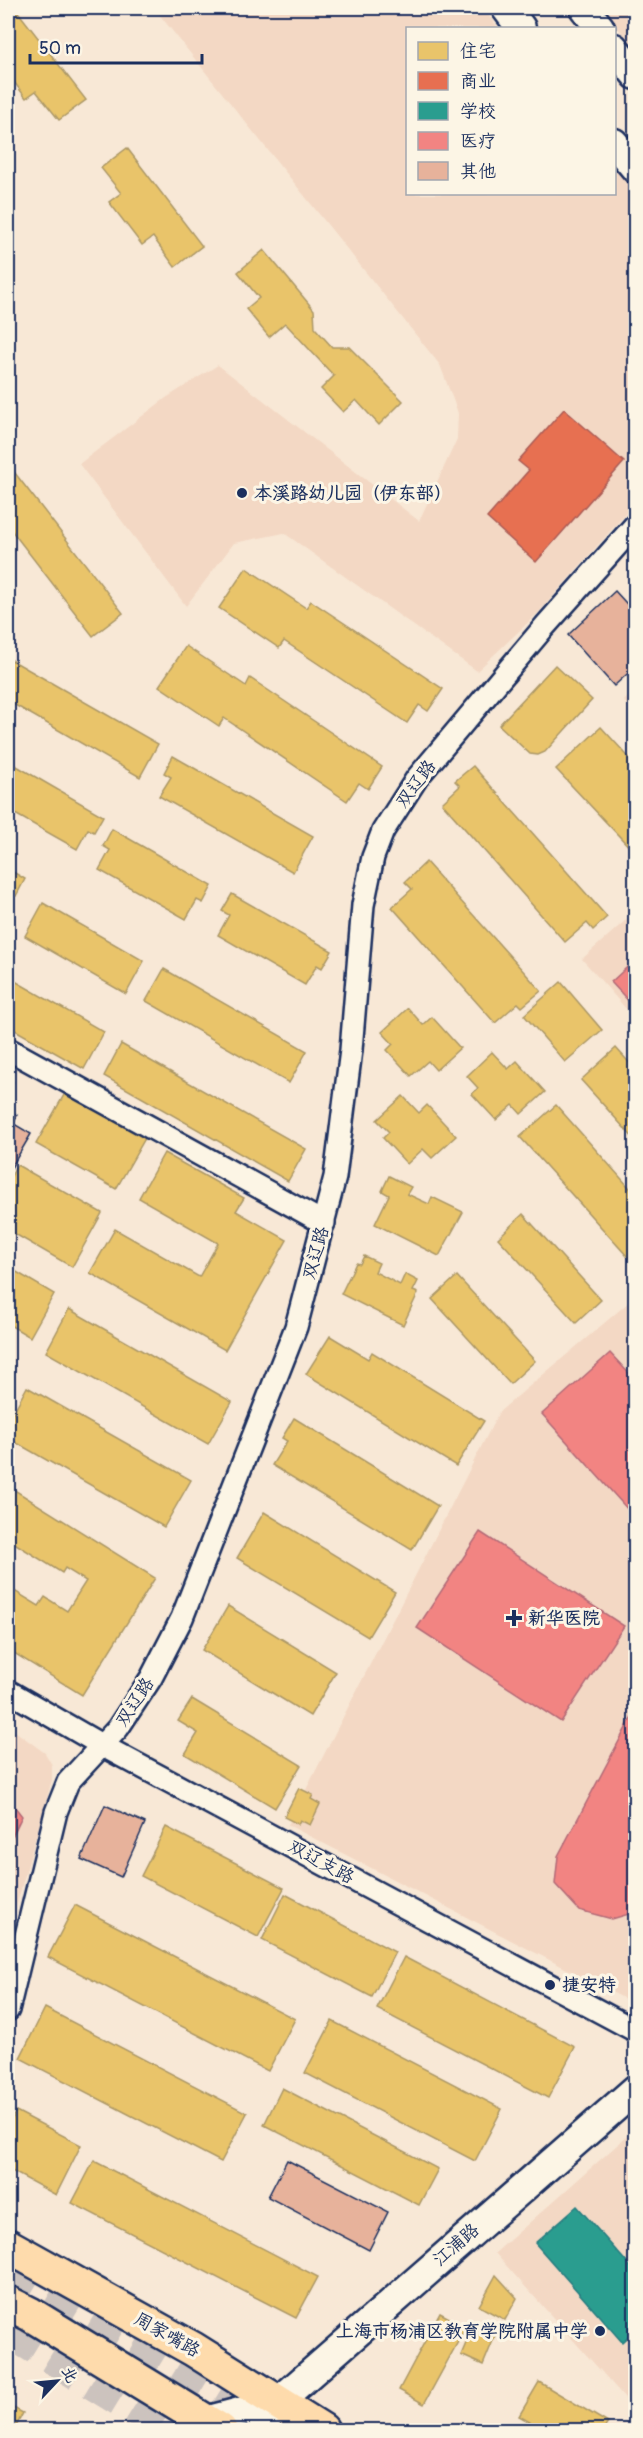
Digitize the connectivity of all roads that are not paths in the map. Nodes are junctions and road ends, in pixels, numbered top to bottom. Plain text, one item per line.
1 (506, 8) edge
2 (584, 8) edge
3 (520, 27) edge
4 (599, 27) edge
5 (616, 49) edge
6 (636, 75) edge
7 (616, 144) edge
8 (636, 169) edge
9 (636, 524) edge
10 (8, 1049) edge
11 (324, 1223) junction
12 (8, 1691) edge
13 (103, 1746) junction
14 (8, 2010) edge
15 (636, 2031) edge
16 (636, 2089) edge
17 (8, 2246) edge
18 (8, 2302) edge
19 (278, 2402) junction
20 (206, 2427) edge
21 (260, 2430) edge
22 (322, 2430) edge

1 - 3 main road
2 - 4 main road
5 - 6 main road
7 - 8 main road
9 - 11 street, 双辽路
10 - 11 street
11 - 13 street, 双辽路
12 - 13 street, 双辽支路
13 - 14 street, 双辽路
13 - 15 street, 双辽支路
16 - 19 main road, 江浦路
17 - 19 main road, 周家嘴路
18 - 20 main road
19 - 20 main road, 江浦路
19 - 21 main road, 江浦路
19 - 22 main road, 周家嘴路

